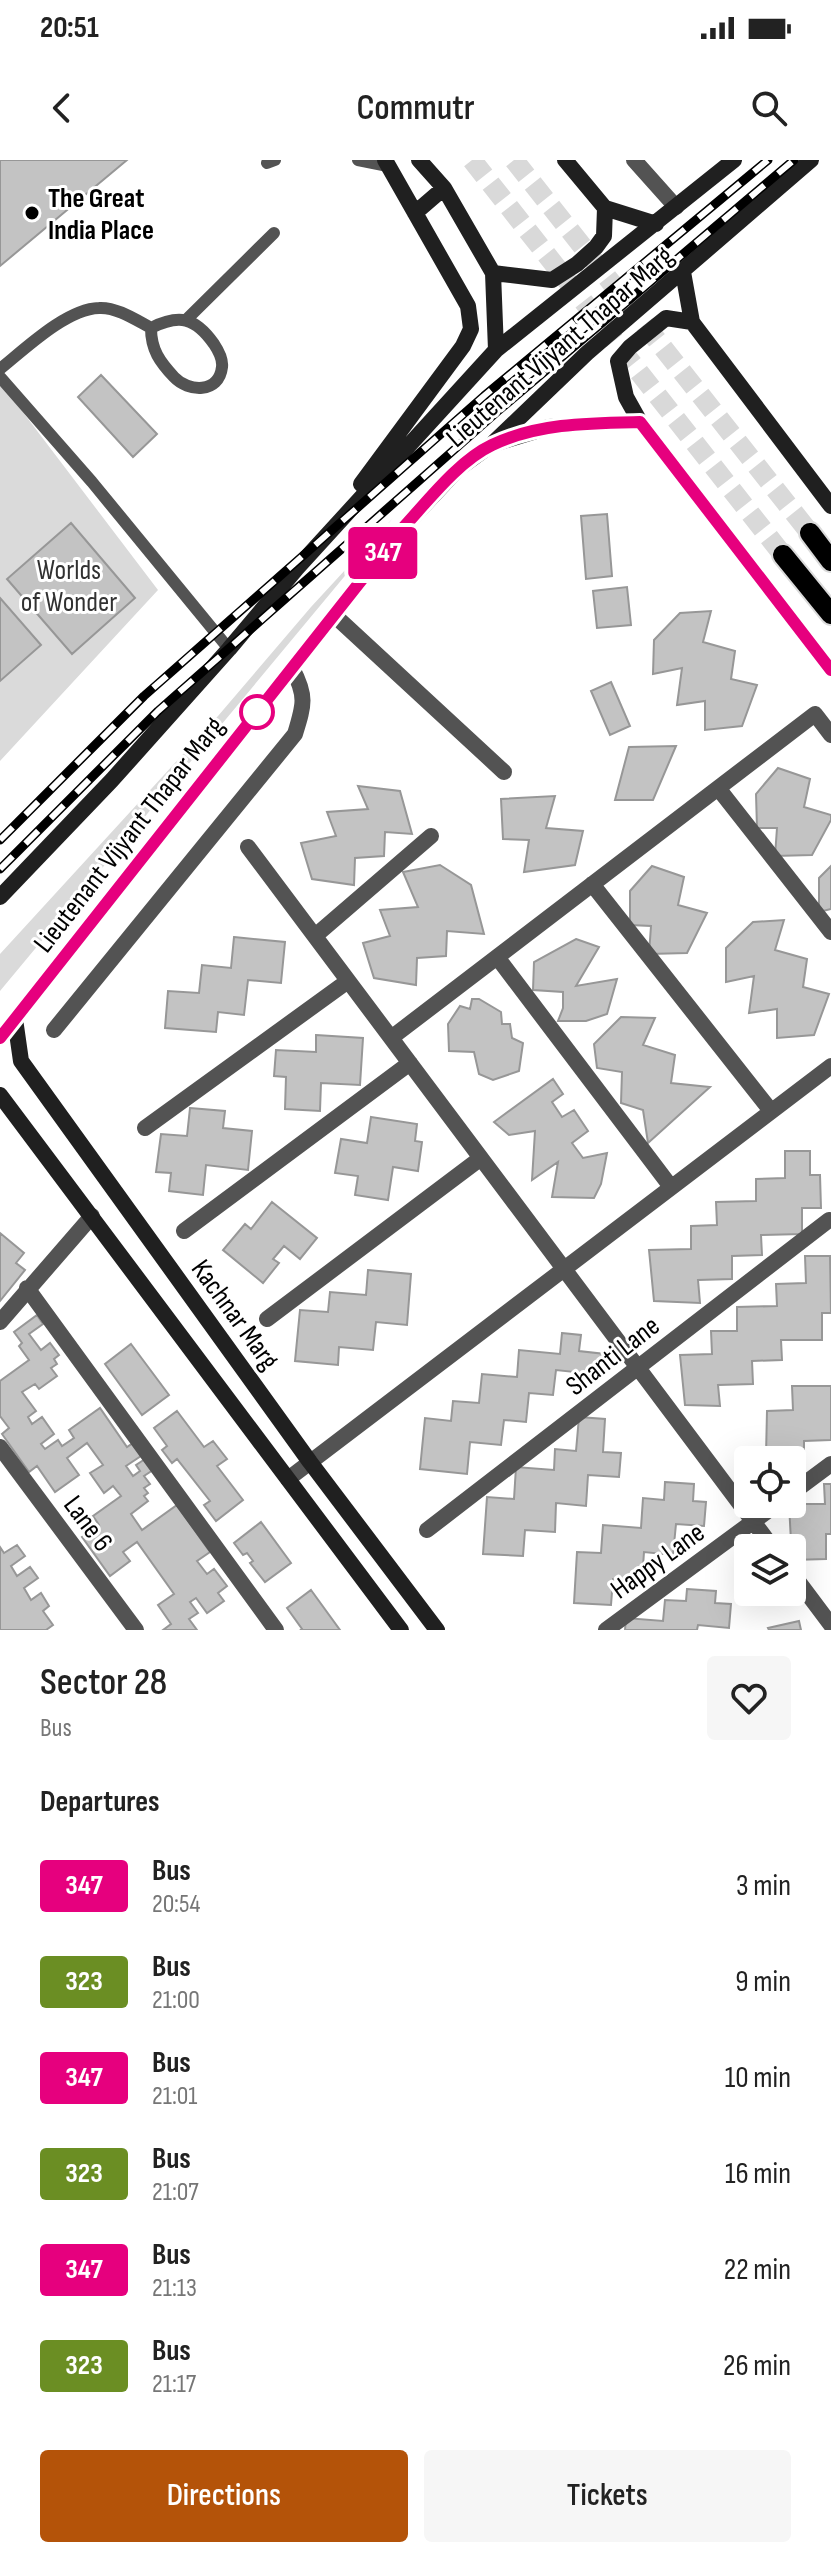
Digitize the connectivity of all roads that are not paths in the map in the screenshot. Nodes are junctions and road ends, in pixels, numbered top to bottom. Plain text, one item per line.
1 (358, 160) edge
2 (419, 160) edge
3 (565, 160) edge
4 (634, 160) edge
5 (734, 160) edge
6 (811, 160) edge
7 (387, 163) edge
8 (444, 188) junction
9 (676, 207) junction
10 (605, 208) junction
11 (415, 213) junction
12 (656, 224) junction
13 (274, 233) dead end
14 (683, 272) junction
15 (493, 273) junction
16 (186, 320) junction
17 (692, 322) junction
18 (151, 328) junction
19 (496, 350) junction
20 (0, 369) edge
21 (0, 377) edge
22 (640, 422) junction
23 (491, 445) junction
24 (831, 506) edge
25 (810, 533) tunnel mouth
26 (783, 555) tunnel mouth
27 (831, 561) edge
28 (297, 568) junction
29 (831, 614) edge
30 (334, 615) junction
31 (229, 649) junction
32 (292, 668) junction
33 (831, 670) edge
34 (831, 735) edge
35 (504, 772) dead end
36 (718, 788) junction
37 (431, 836) dead end
38 (248, 847) dead end
39 (592, 884) junction
40 (0, 897) edge
41 (831, 932) edge
42 (315, 936) junction
43 (497, 957) junction
44 (348, 981) junction
45 (15, 1019) junction
46 (54, 1030) dead end
47 (0, 1038) edge
48 (391, 1038) junction
49 (410, 1063) junction
50 (831, 1066) edge
51 (3, 1106) edge
52 (771, 1111) junction
53 (145, 1128) dead end
54 (481, 1158) junction
55 (671, 1187) junction
56 (92, 1216) junction
57 (829, 1220) edge
58 (184, 1231) dead end
59 (564, 1269) junction
60 (27, 1288) junction
61 (267, 1319) dead end
62 (0, 1322) edge
63 (638, 1367) junction
64 (0, 1447) edge
65 (310, 1462) junction
66 (831, 1464) edge
67 (288, 1479) junction
68 (806, 1483) edge
69 (758, 1518) edge
70 (754, 1521) junction
71 (427, 1530) dead end
72 (763, 1534) edge
73 (806, 1592) edge
74 (831, 1625) edge
75 (136, 1630) edge
76 (276, 1630) edge
77 (401, 1630) edge
78 (437, 1630) edge
79 (606, 1630) edge

1 - 7 lane
2 - 8 main road
3 - 10 main road
4 - 9 street
5 - 9 main road, Lieutenant Vijyant Thapar Marg
6 - 14 main road, Lieutenant Vijyant Thapar Marg
7 - 11 main road
8 - 11 main road
8 - 15 main road
9 - 12 main road, Lieutenant Vijyant Thapar Marg
10 - 12 main road
10 - 15 main road
11 - 28 main road
12 - 19 main road, Lieutenant Vijyant Thapar Marg
13 - 16 lane
14 - 17 main road
14 - 23 main road, Lieutenant Vijyant Thapar Marg
15 - 19 main road
16 - 18 lane
16 - 18 lane
17 - 22 main road
17 - 24 main road
18 - 20 lane
19 - 28 main road, Lieutenant Vijyant Thapar Marg
21 - 31 lane
22 - 23 main road
22 - 33 main road
23 - 30 main road, Lieutenant Vijyant Thapar Marg
25 - 27 main road
26 - 29 main road
28 - 31 main road, Lieutenant Vijyant Thapar Marg
30 - 32 main road, Lieutenant Vijyant Thapar Marg
30 - 35 street
31 - 40 main road, Lieutenant Vijyant Thapar Marg
32 - 45 main road, Lieutenant Vijyant Thapar Marg
32 - 46 street
34 - 36 street
36 - 39 street
36 - 41 street
37 - 42 street
38 - 42 street
39 - 43 street
39 - 52 street
42 - 44 street
43 - 48 street
43 - 55 street
44 - 48 street
44 - 53 street
45 - 47 main road, Lieutenant Vijyant Thapar Marg
45 - 65 main road, Kachnar Marg
48 - 49 street
49 - 54 street
49 - 58 street
50 - 52 street
51 - 56 main road, Kachnar Marg
52 - 55 street
54 - 59 street
54 - 61 street
55 - 59 street
56 - 60 street
56 - 67 main road, Kachnar Marg
57 - 63 street, Shanti Lane
59 - 63 street
59 - 65 street
60 - 62 street
60 - 76 street
63 - 70 street
63 - 71 street, Shanti Lane
64 - 75 street, Lane 6
65 - 67 street
65 - 78 main road, Kachnar Marg
66 - 68 street
67 - 77 main road, Kachnar Marg
69 - 70 street, Happy Lane
70 - 72 street
70 - 79 street, Happy Lane
73 - 74 street

